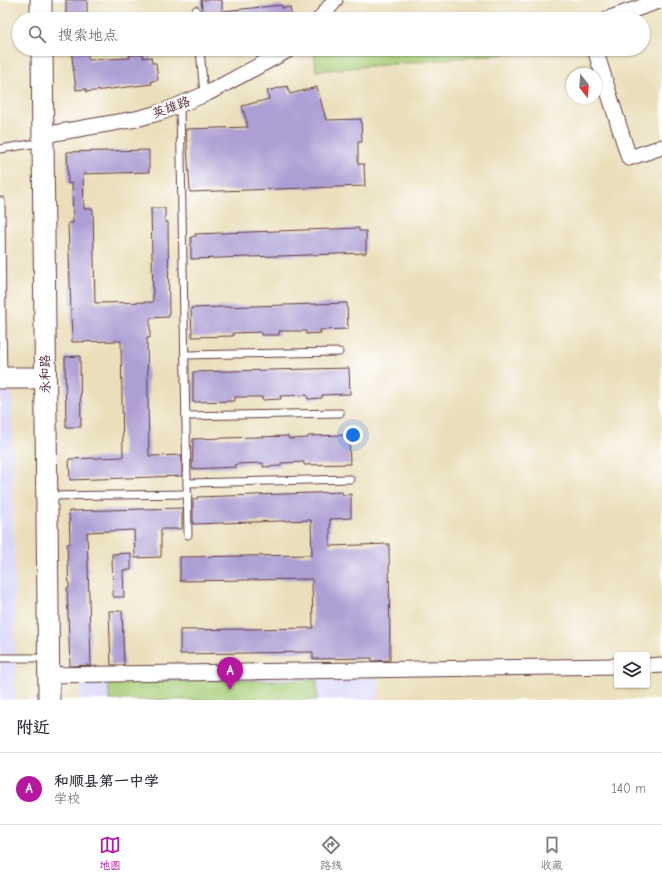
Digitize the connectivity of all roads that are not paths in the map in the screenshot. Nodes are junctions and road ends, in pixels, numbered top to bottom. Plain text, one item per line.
1 (29, 0) edge
2 (41, 0) edge
3 (335, 0) edge
4 (662, 0) edge
5 (29, 12) edge
6 (42, 12) edge
7 (326, 12) edge
8 (627, 12) edge
9 (31, 56) edge
10 (42, 56) edge
11 (201, 56) edge
12 (277, 56) edge
13 (597, 56) edge
14 (204, 95) junction
15 (180, 105) junction
16 (37, 140) junction
17 (662, 147) edge
18 (0, 149) edge
19 (1, 201) edge
20 (1, 326) edge
21 (339, 352) dead end
22 (185, 355) junction
23 (1, 378) edge
24 (33, 378) junction
25 (340, 413) dead end
26 (186, 416) junction
27 (350, 479) dead end
28 (187, 483) junction
29 (188, 494) junction
30 (47, 496) junction
31 (188, 535) dead end
32 (0, 658) edge
33 (36, 658) junction
34 (662, 665) edge
35 (614, 666) edge
36 (650, 666) edge
37 (48, 675) junction
38 (36, 700) edge
39 (49, 700) edge

1 - 5 main road
2 - 6 main road
3 - 7 street
4 - 8 street
9 - 16 main road, 永和路
10 - 16 main road, 永和路
11 - 14 lane
12 - 14 street, 英雄路
13 - 17 street
14 - 15 street, 英雄路
15 - 16 street, 英雄路
15 - 22 lane
16 - 18 lane
16 - 24 main road, 永和路
16 - 30 main road, 永和路
19 - 20 lane
20 - 23 lane
21 - 22 lane
22 - 26 lane
23 - 24 main road
24 - 33 main road, 永和路
25 - 26 lane
26 - 28 lane
27 - 28 lane
28 - 29 lane
29 - 30 lane
29 - 31 lane
30 - 37 main road, 永和路
32 - 33 lane
33 - 38 main road, 永和路
34 - 36 street
35 - 37 street
37 - 39 main road, 永和路

